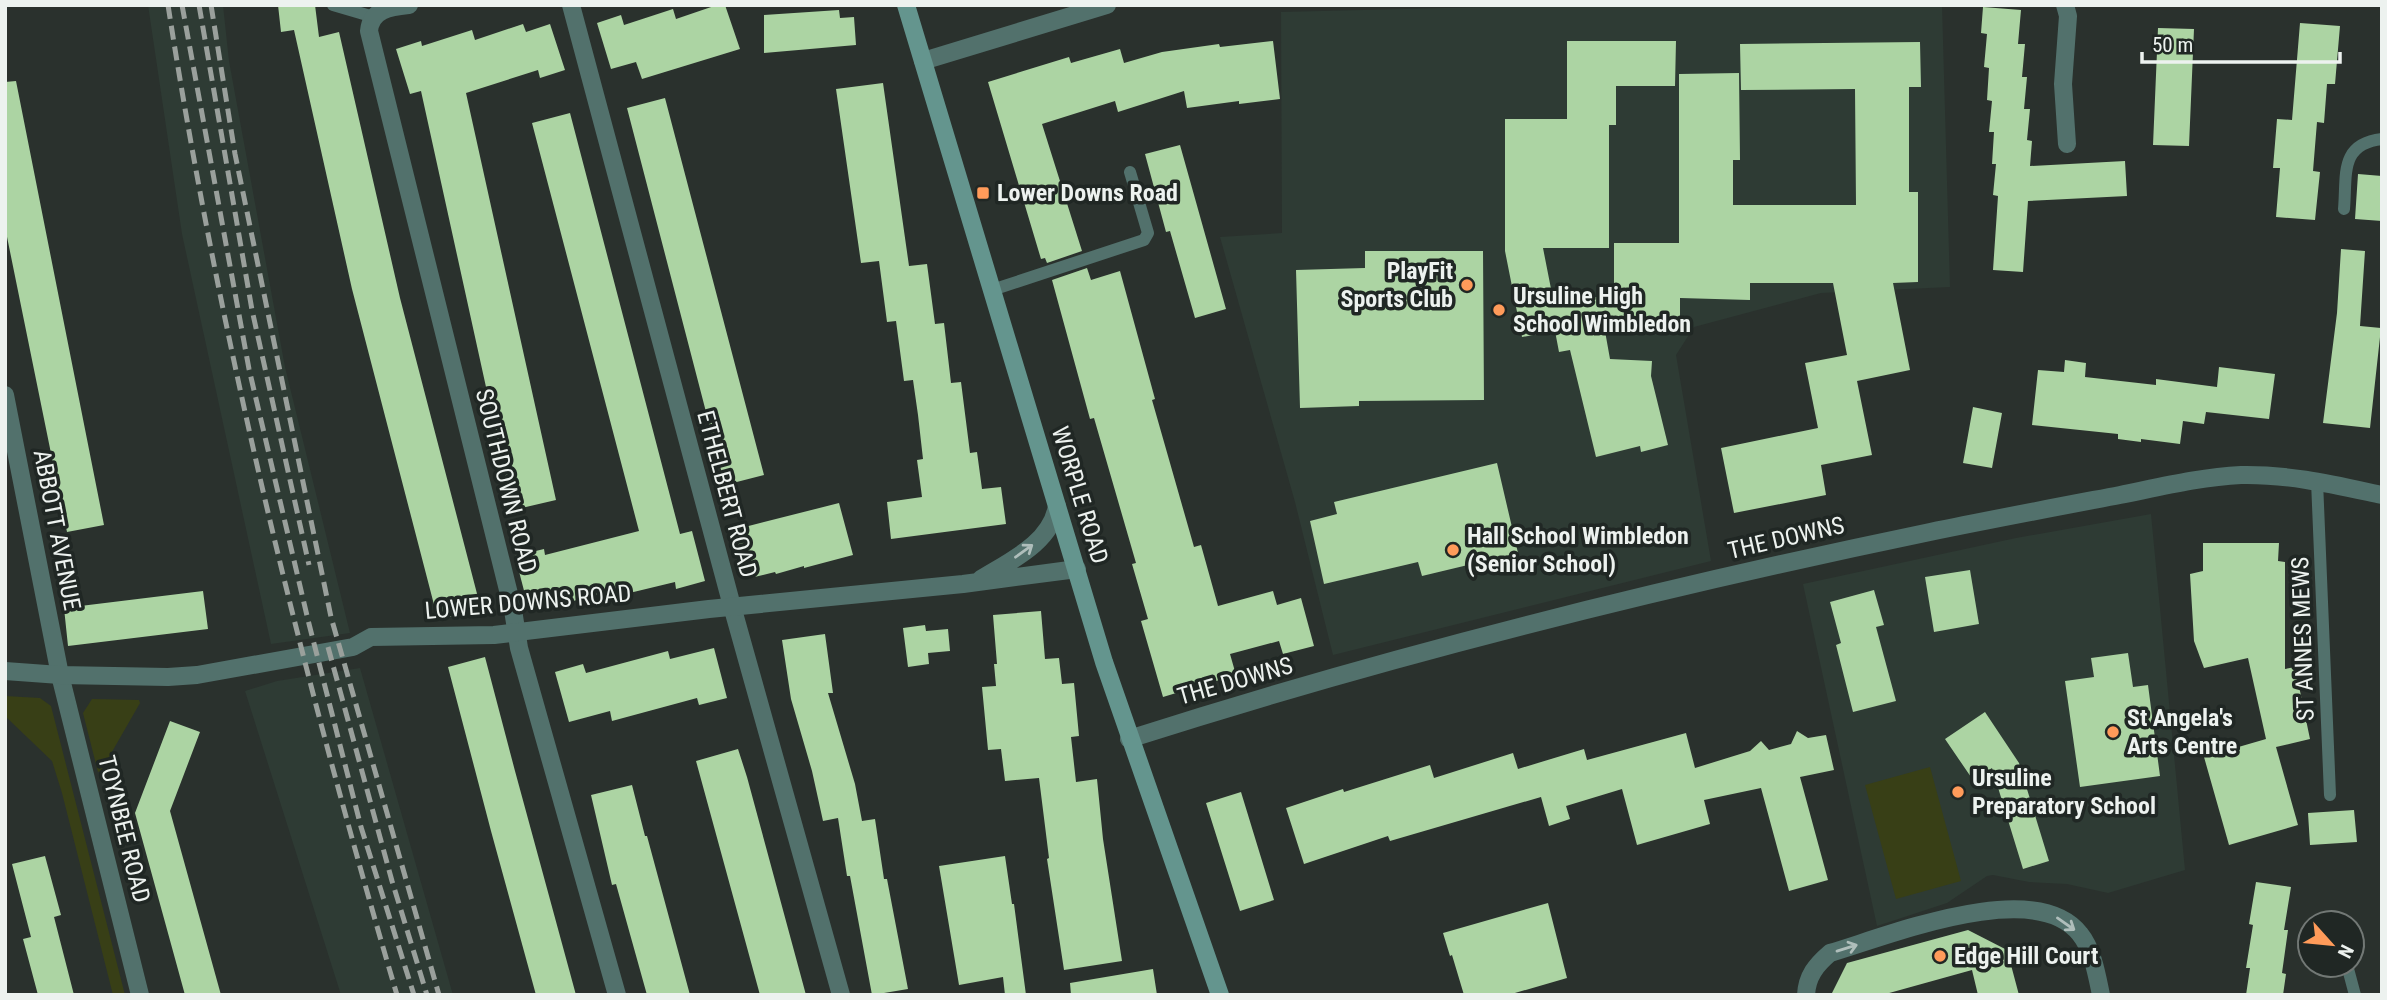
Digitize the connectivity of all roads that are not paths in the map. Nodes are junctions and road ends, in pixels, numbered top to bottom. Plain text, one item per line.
1 (332, 5) edge
2 (409, 5) edge
3 (571, 5) edge
4 (906, 5) edge
5 (1107, 5) edge
6 (2065, 5) edge
7 (374, 17) junction
8 (923, 61) junction
9 (2382, 139) edge
10 (2067, 144) dead end
11 (1130, 172) dead end
12 (2344, 209) dead end
13 (992, 290) junction
14 (5, 395) edge
15 (2317, 481) junction
16 (2382, 495) edge
17 (1057, 506) junction
18 (1077, 569) junction
19 (975, 582) junction
20 (732, 606) junction
21 (516, 632) junction
22 (5, 671) edge
23 (60, 675) junction
24 (1129, 739) junction
25 (2330, 795) dead end
26 (140, 995) edge
27 (617, 995) edge
28 (841, 995) edge
29 (1220, 995) edge
30 (1805, 995) edge
31 (2101, 995) edge

1 - 7 lane
2 - 7 street
3 - 20 street, ETHELBERT ROAD
4 - 8 main road, WORPLE ROAD
5 - 8 street
6 - 10 street
7 - 21 street, SOUTHDOWN ROAD
8 - 13 main road, WORPLE ROAD
9 - 12 lane
11 - 13 lane
13 - 17 main road, WORPLE ROAD
14 - 23 street, ABBOTT AVENUE
15 - 16 street, THE DOWNS
15 - 24 street, THE DOWNS
15 - 25 lane, ST ANNES MEWS
17 - 18 main road, WORPLE ROAD
19 -> 17 street, LOWER DOWNS ROAD
18 - 19 street, LOWER DOWNS ROAD
18 - 24 main road, WORPLE ROAD
19 - 20 street, LOWER DOWNS ROAD
20 - 21 street, LOWER DOWNS ROAD
20 - 28 street, ETHELBERT ROAD
21 - 23 street, LOWER DOWNS ROAD
21 - 27 street, SOUTHDOWN ROAD
22 - 23 street, LOWER DOWNS ROAD
23 - 26 street, TOYNBEE ROAD
24 - 29 main road, WORPLE ROAD
30 -> 31 street

